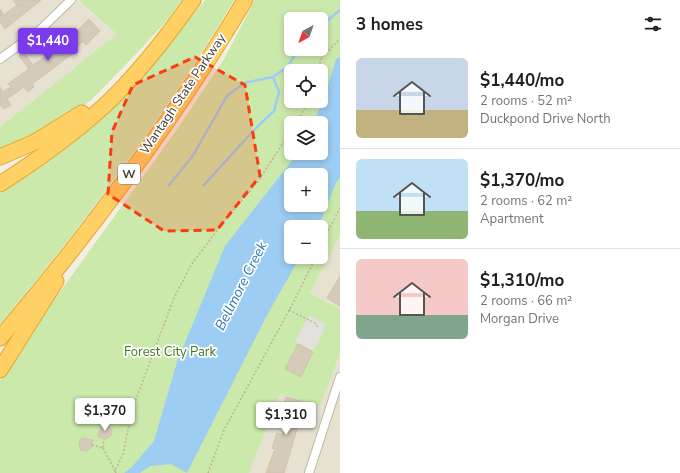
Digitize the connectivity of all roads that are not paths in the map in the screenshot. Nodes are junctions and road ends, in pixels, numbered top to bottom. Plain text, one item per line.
1 (71, 0) edge
2 (193, 0) edge
3 (245, 0) edge
4 (0, 59) edge
5 (137, 72) junction
6 (0, 157) edge
7 (0, 184) edge
8 (79, 242) junction
9 (0, 338) edge
10 (0, 370) edge
11 (340, 377) edge
12 (309, 473) edge

1 - 4 street
2 - 5 highway
3 - 8 highway, Wantagh State Parkway / W
5 - 6 highway
5 - 7 highway
8 - 9 highway, Wantagh State Parkway / W
8 - 10 highway
11 - 12 street

